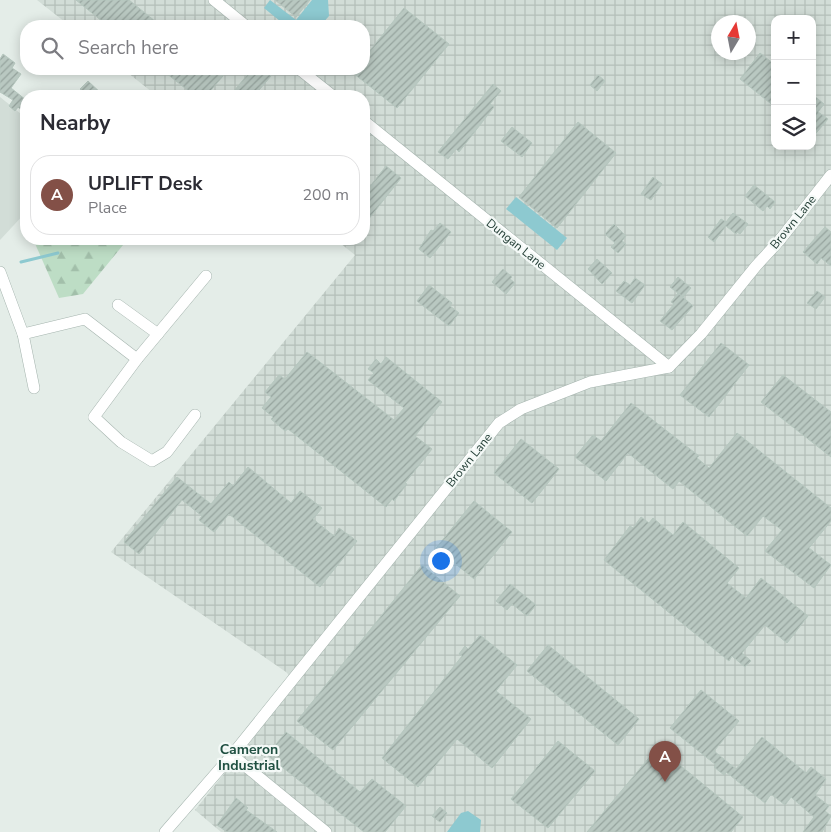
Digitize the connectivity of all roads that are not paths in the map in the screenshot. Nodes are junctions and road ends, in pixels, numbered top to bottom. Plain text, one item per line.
1 (214, 0) edge
2 (239, 20) edge
3 (307, 75) edge
4 (325, 90) edge
5 (370, 126) edge
6 (831, 175) edge
7 (0, 272) edge
8 (206, 276) dead end
9 (118, 305) dead end
10 (23, 334) junction
11 (158, 334) junction
12 (137, 358) junction
13 (669, 367) junction
14 (34, 388) dead end
15 (195, 415) dead end
16 (232, 755) junction
17 (165, 832) edge
18 (326, 832) edge

1 - 2 street
3 - 4 street
5 - 13 street, Dungan Lane
6 - 13 street, Brown Lane
7 - 10 street
8 - 11 street
9 - 11 street
10 - 12 street
10 - 14 street
11 - 12 street
12 - 15 street
13 - 16 street, Brown Lane
16 - 17 street, Brown Lane
16 - 18 street

